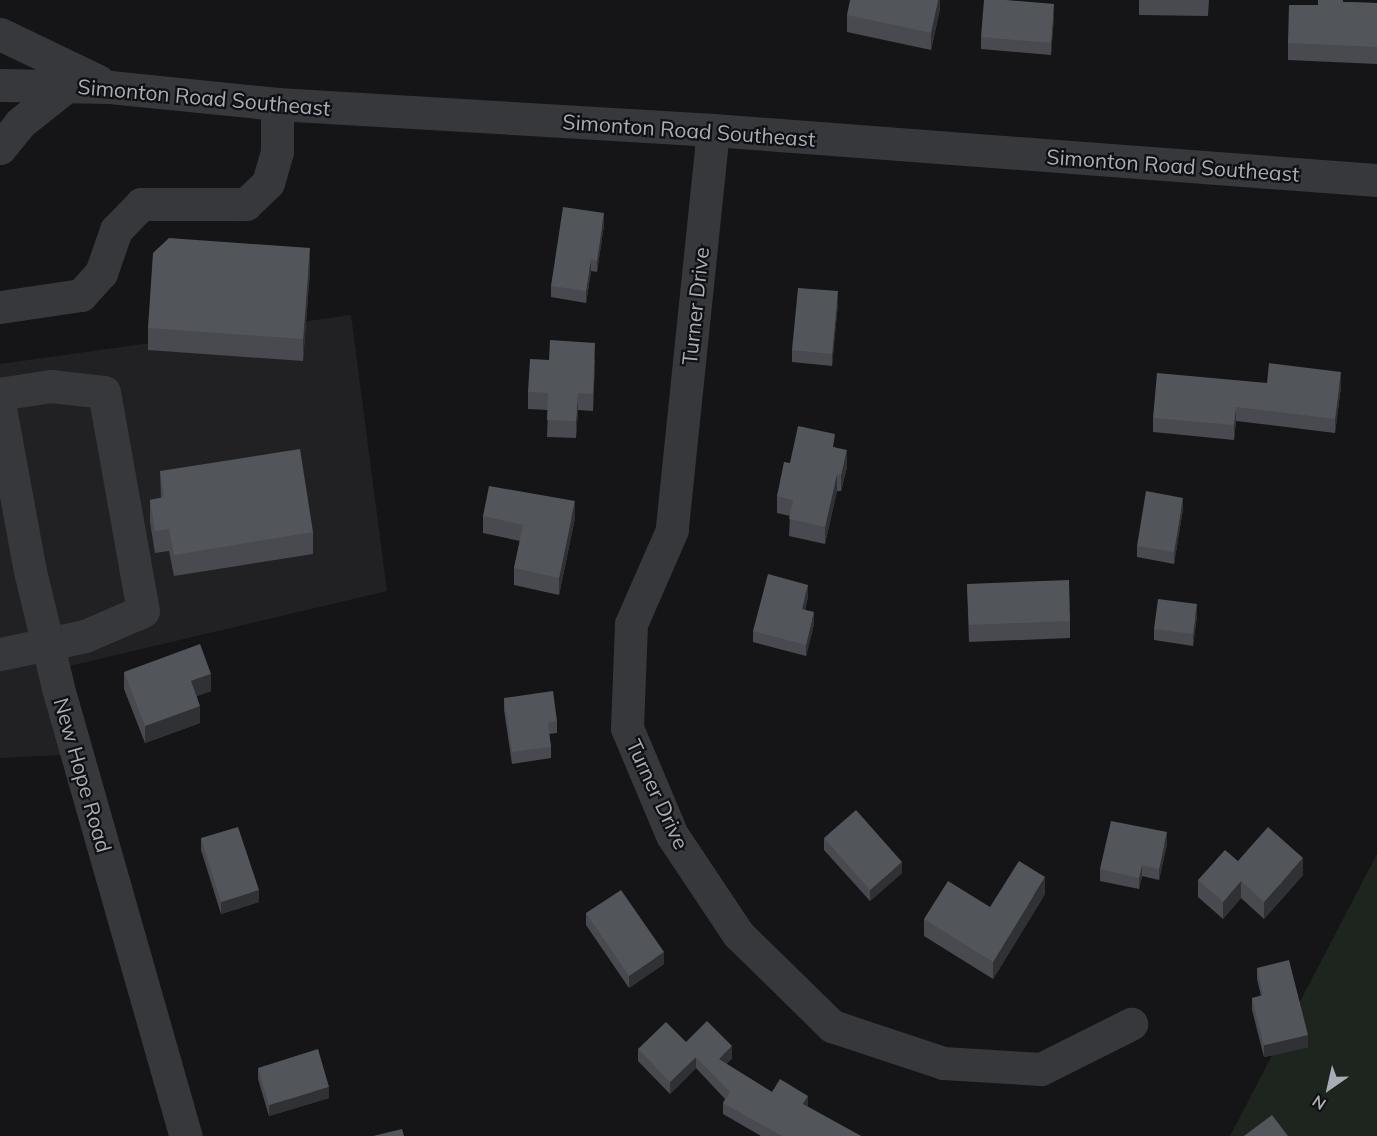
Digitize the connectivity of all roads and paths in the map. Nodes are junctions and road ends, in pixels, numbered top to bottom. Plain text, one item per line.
1 (0, 34) edge
2 (0, 85) edge
3 (68, 86) junction
4 (110, 87) junction
5 (277, 104) junction
6 (713, 130) junction
7 (0, 148) edge
8 (1377, 180) edge
9 (0, 307) edge
10 (0, 394) edge
11 (0, 411) edge
12 (47, 641) junction
13 (0, 654) edge
14 (1131, 1024) dead end
15 (186, 1136) edge

1 - 4 street
2 - 3 street, Simonton Road Southeast
3 - 4 street, Simonton Road Southeast
3 - 7 street
4 - 5 street, Simonton Road Southeast
5 - 6 street, Simonton Road Southeast
5 - 9 street
6 - 8 street, Simonton Road Southeast
6 - 14 street, Turner Drive
10 - 12 street
11 - 12 street, New Hope Road
12 - 13 street
12 - 15 street, New Hope Road

